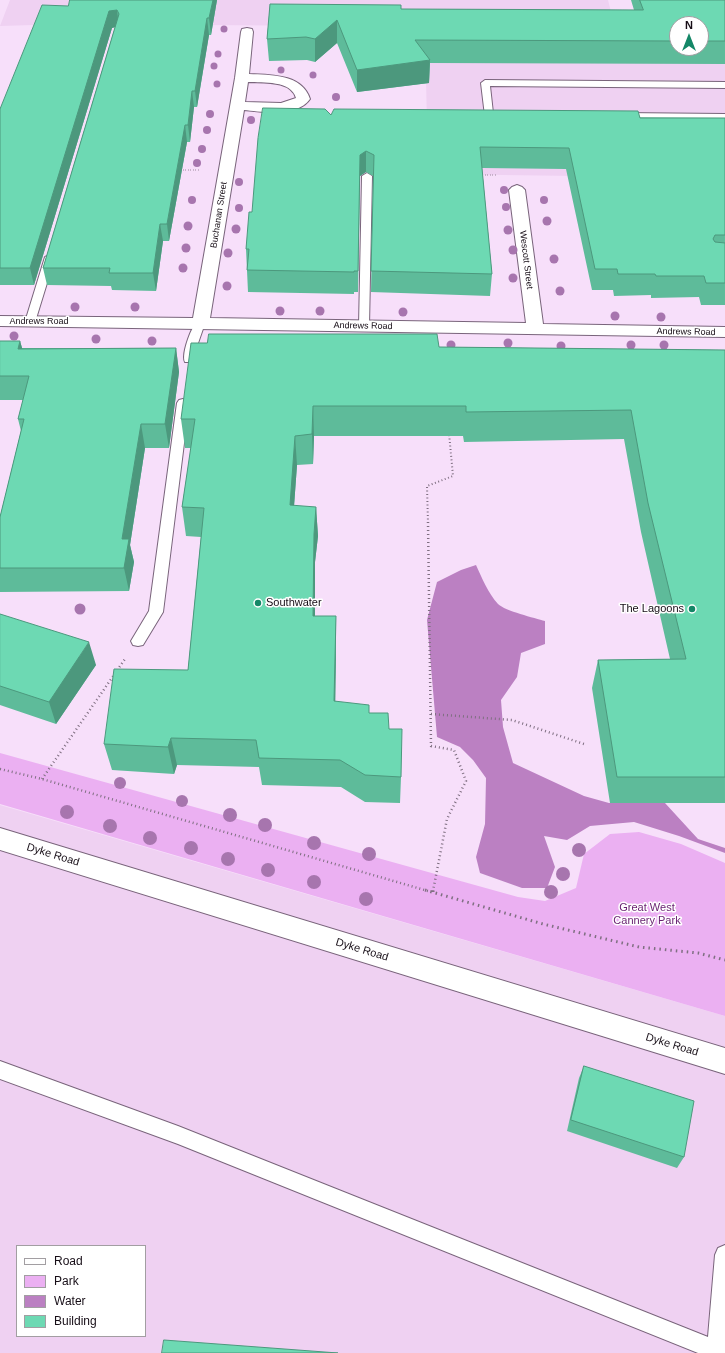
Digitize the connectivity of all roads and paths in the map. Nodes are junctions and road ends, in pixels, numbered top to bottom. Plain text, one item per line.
1 (246, 32) dead end
2 (242, 78) junction
3 (725, 85) edge
4 (237, 106) junction
5 (512, 116) edge
6 (615, 116) edge
7 (725, 117) edge
8 (174, 170) edge
9 (226, 170) junction
10 (367, 176) dead end
11 (517, 190) dead end
12 (52, 251) edge
13 (0, 321) edge
14 (30, 322) junction
15 (200, 323) junction
16 (364, 326) junction
17 (535, 330) junction
18 (725, 332) edge
19 (187, 373) edge
20 (185, 388) edge
21 (448, 429) edge
22 (138, 640) joint
23 (430, 714) junction
24 (584, 744) dead end
25 (0, 769) edge
26 (42, 779) junction
27 (0, 839) edge
28 (433, 892) junction
29 (725, 960) edge
30 (725, 1061) edge
31 (0, 1070) edge
32 (725, 1255) edge
33 (716, 1352) edge

1 - 2 street, Buchanan Street
2 - 4 street, Buchanan Street
2 - 4 street
3 - 5 lane
4 - 9 street, Buchanan Street
6 - 7 lane
8 - 9 path
9 - 15 street, Buchanan Street
10 - 16 lane
11 - 17 street, Wescott Street
12 - 14 lane
13 - 14 street, Andrews Road
14 - 15 street, Andrews Road
15 - 16 street, Andrews Road
15 - 19 lane
16 - 17 street, Andrews Road
17 - 18 street, Andrews Road
20 - 22 lane
21 - 23 path
22 - 26 path
23 - 24 path
23 - 28 path
25 - 26 path
26 - 28 path
27 - 30 street, Dyke Road
28 - 29 path
31 - 33 lane
32 - 33 lane

